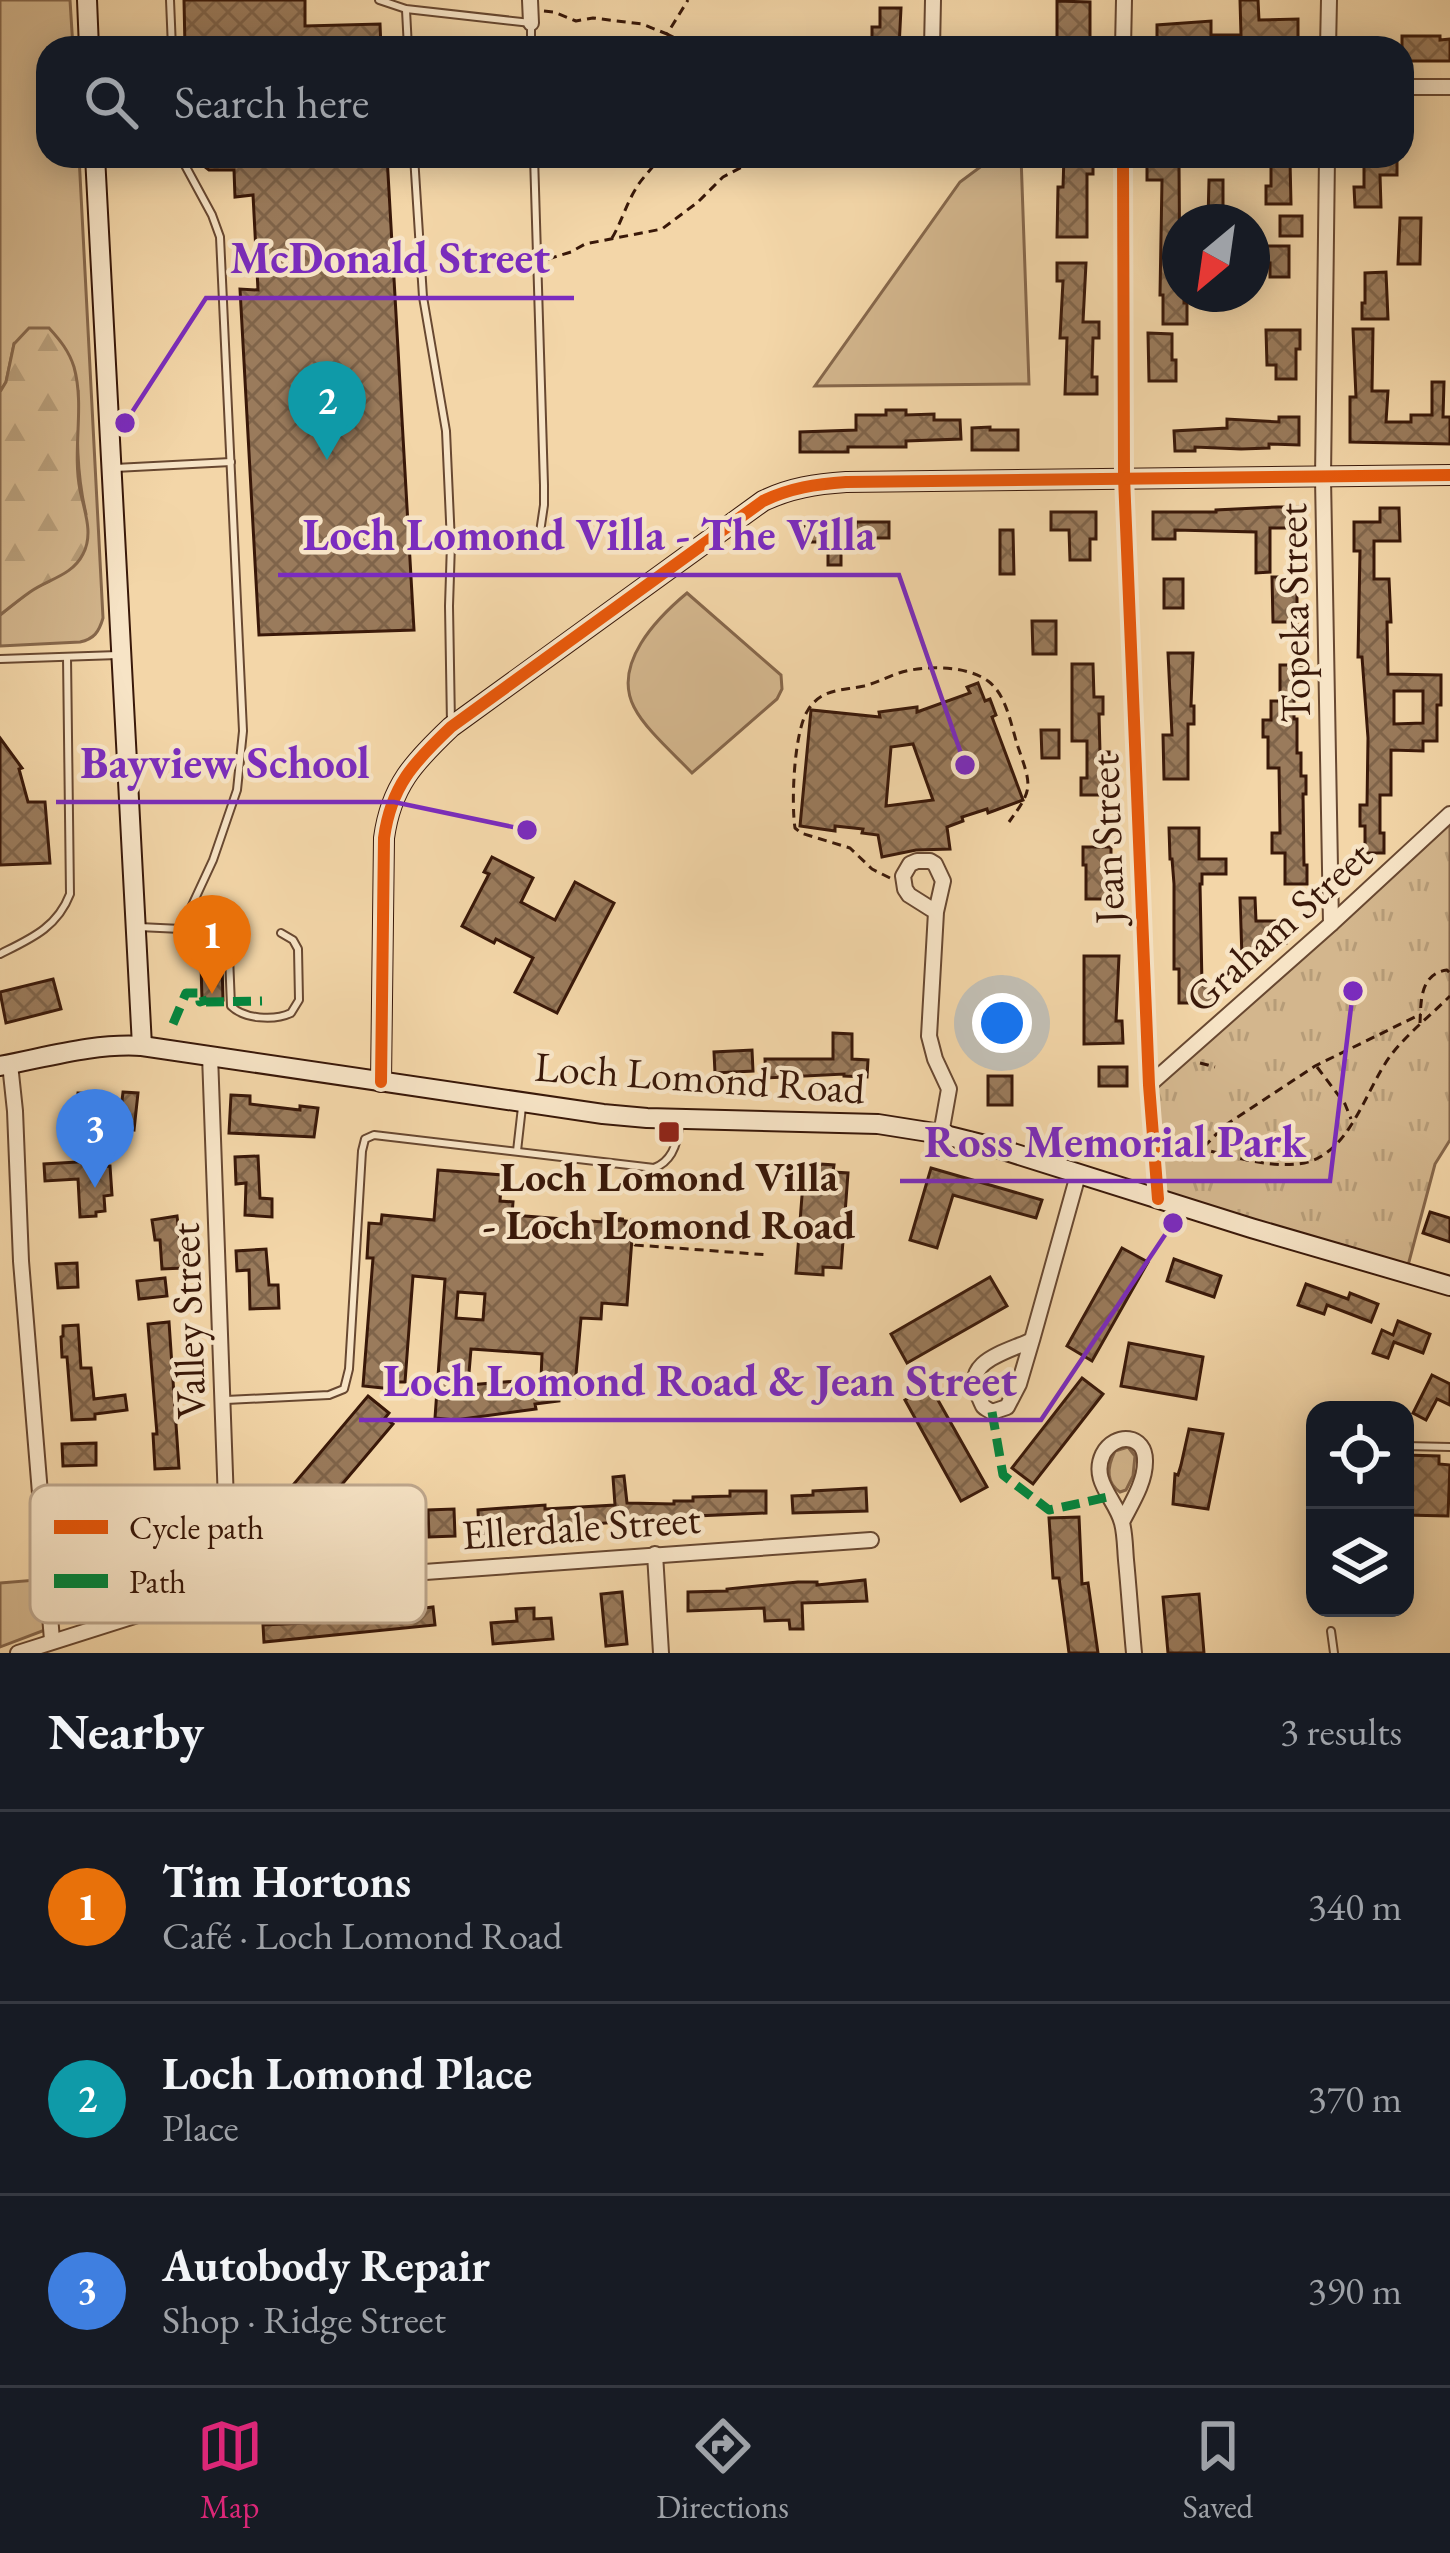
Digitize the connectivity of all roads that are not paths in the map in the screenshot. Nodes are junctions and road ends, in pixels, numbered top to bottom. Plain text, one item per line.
1 (87, 0) edge
2 (170, 0) edge
3 (380, 0) edge
4 (933, 0) edge
5 (1124, 0) edge
6 (1329, 0) edge
7 (406, 9) junction
8 (530, 11) edge
9 (88, 36) edge
10 (172, 36) edge
11 (407, 36) edge
12 (932, 36) edge
13 (1123, 36) edge
14 (1328, 36) edge
15 (1414, 87) edge
16 (1450, 88) edge
17 (96, 168) edge
18 (187, 168) edge
19 (415, 168) edge
20 (534, 168) edge
21 (1123, 168) edge
22 (1327, 168) edge
23 (231, 462) junction
24 (112, 468) junction
25 (1450, 475) edge
26 (1124, 477) junction
27 (1324, 478) junction
28 (451, 543) junction
29 (122, 655) junction
30 (68, 656) junction
31 (0, 658) edge
32 (451, 727) junction
33 (1450, 814) edge
34 (936, 912) junction
35 (1331, 924) junction
36 (136, 926) junction
37 (228, 931) dead end
38 (281, 933) dead end
39 (0, 954) edge
40 (142, 1046) junction
41 (210, 1055) junction
42 (5, 1065) edge
43 (382, 1082) junction
44 (1149, 1085) junction
45 (522, 1103) junction
46 (680, 1119) junction
47 (941, 1134) junction
48 (517, 1151) junction
49 (1078, 1174) junction
50 (1158, 1199) junction
51 (21, 1261) junction
52 (0, 1265) edge
53 (1450, 1286) edge
54 (1032, 1340) junction
55 (223, 1401) junction
56 (1414, 1446) edge
57 (1450, 1447) edge
58 (39, 1485) edge
59 (226, 1485) edge
60 (1122, 1522) junction
61 (871, 1540) dead end
62 (655, 1554) junction
63 (426, 1571) edge
64 (51, 1623) edge
65 (108, 1623) edge
66 (1331, 1631) dead end
67 (52, 1640) junction
68 (18, 1653) edge
69 (661, 1653) edge
70 (1134, 1653) edge
71 (1334, 1653) edge

1 - 9 street
2 - 10 lane
3 - 7 lane
4 - 12 street
5 - 13 street
6 - 14 street
7 - 8 lane
7 - 11 lane
15 - 16 street
17 - 24 street
18 - 23 lane
19 - 28 lane
20 - 28 lane
21 - 26 street, Jean Street
22 - 27 street, Topeka Street
23 - 24 lane
23 - 36 lane
24 - 29 street
25 - 27 street
26 - 27 street
26 - 32 street
26 - 44 street, Jean Street
27 - 35 street, Topeka Street
28 - 32 lane
29 - 30 lane
29 - 36 street
30 - 31 lane
30 - 39 lane
32 - 43 street
33 - 35 street, Graham Street
34 - 34 street
34 - 47 street
35 - 44 street, Graham Street
36 - 40 street
37 - 38 lane
40 - 41 street, Loch Lomond Road
40 - 42 street, Loch Lomond Road
41 - 43 street, Loch Lomond Road
41 - 55 street, Valley Street
42 - 51 street
43 - 45 street, Loch Lomond Road
44 - 50 street, Jean Street
45 - 46 street, Loch Lomond Road
45 - 48 lane
46 - 47 street, Loch Lomond Road
46 - 48 lane
47 - 49 street, Loch Lomond Road
48 - 55 lane
49 - 50 street, Loch Lomond Road
49 - 54 street
50 - 53 street, Loch Lomond Road
51 - 52 street
51 - 58 street
54 - 54 street
55 - 59 street, Valley Street
56 - 57 lane
60 - 60 street
60 - 70 street
61 - 62 street, Ellerdale Street
62 - 63 street, Ellerdale Street
62 - 69 street
64 - 67 street
65 - 67 street, Ellerdale Street
66 - 71 lane
67 - 68 street, Ellerdale Street

